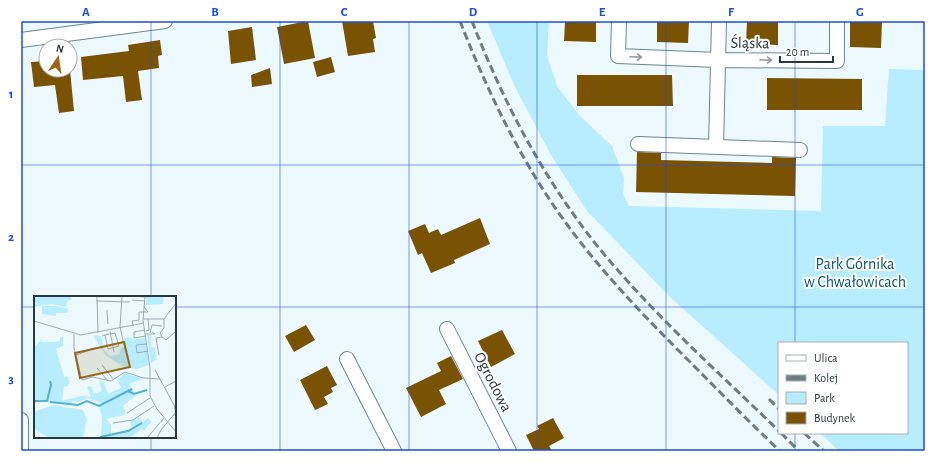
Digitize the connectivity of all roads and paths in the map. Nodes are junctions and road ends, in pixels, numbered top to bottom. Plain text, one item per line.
1 (165, 21) edge
2 (619, 21) edge
3 (720, 21) edge
4 (837, 21) edge
5 (21, 40) edge
6 (718, 60) junction
7 (638, 144) dead end
8 (716, 147) junction
9 (800, 150) dead end
10 (447, 329) dead end
11 (347, 359) dead end
12 (21, 420) edge
13 (21, 451) edge
14 (394, 451) edge
15 (509, 451) edge

1 - 5 street
2 -> 6 street, Śląska
3 - 6 street, Śląska
6 -> 4 street, Śląska
6 - 8 street, Śląska
7 - 8 street
8 - 9 street
10 - 15 street, Ogrodowa
11 - 14 street
12 - 13 street

